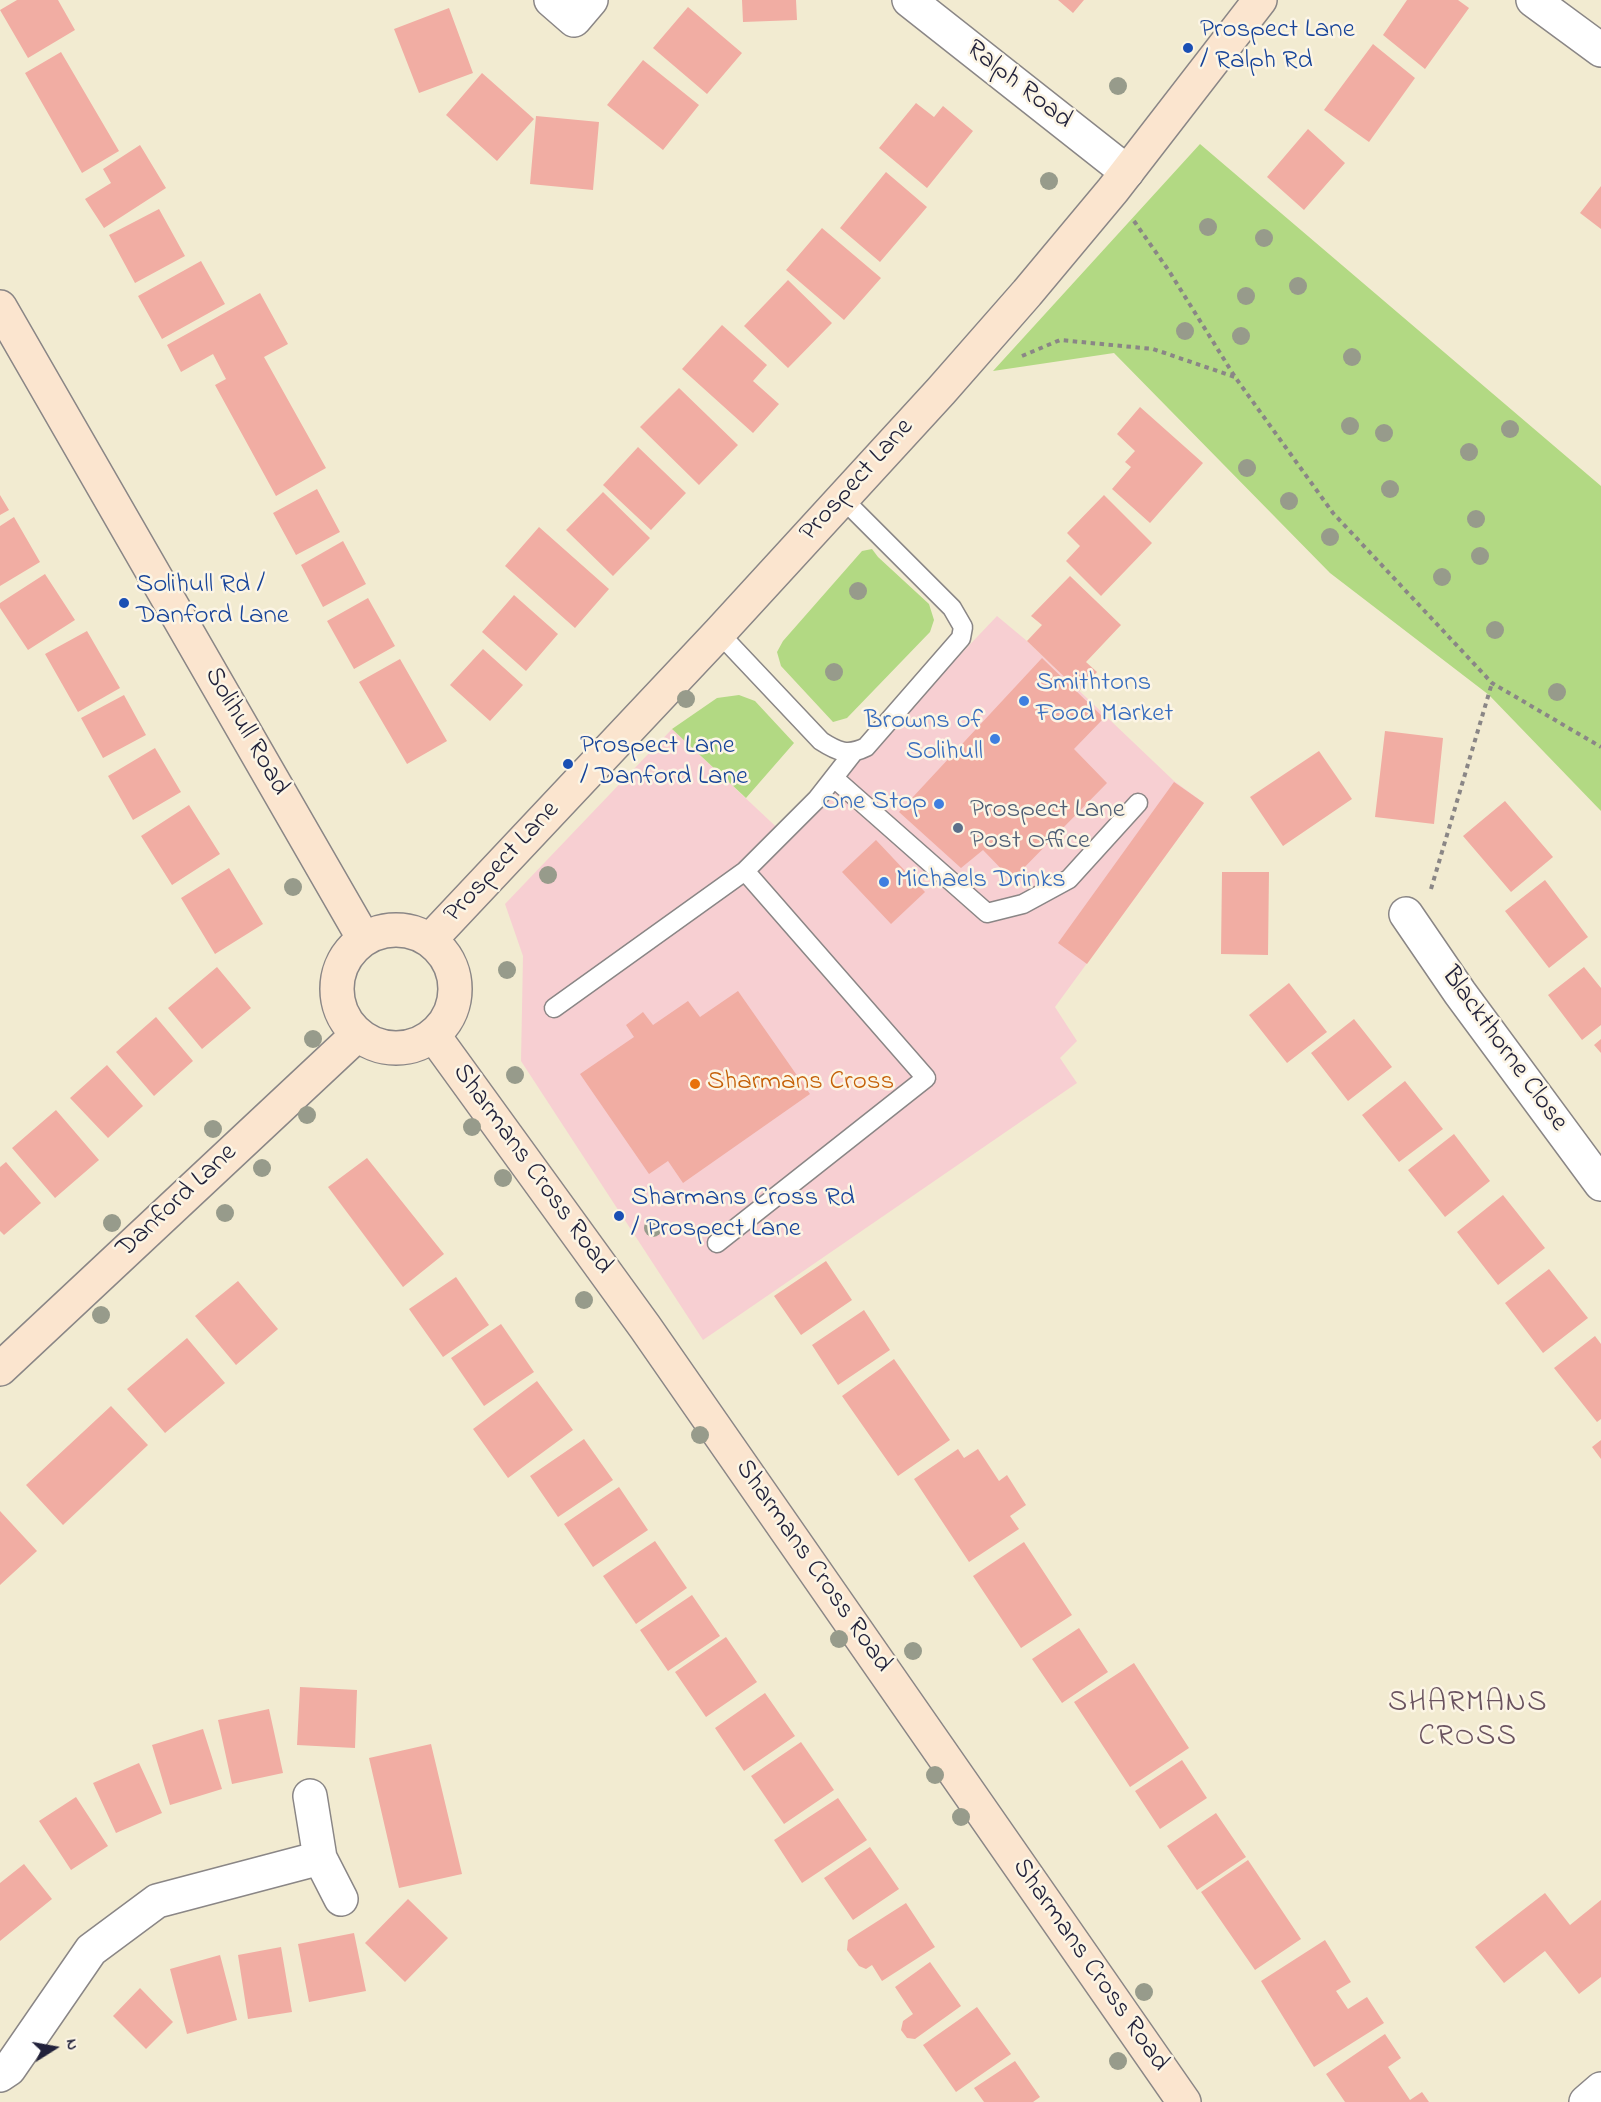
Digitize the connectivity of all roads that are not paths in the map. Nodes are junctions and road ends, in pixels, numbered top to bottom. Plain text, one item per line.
1 (551, 0) edge
2 (591, 0) edge
3 (909, 0) edge
4 (1260, 0) edge
5 (1533, 0) edge
6 (1601, 50) edge
7 (1120, 181) junction
8 (0, 307) edge
9 (843, 499) junction
10 (719, 633) junction
11 (853, 753) junction
12 (834, 778) junction
13 (1138, 803) dead end
14 (745, 871) junction
15 (1406, 914) road end
16 (364, 939) junction
17 (430, 940) junction
18 (554, 1008) dead end
19 (357, 1035) junction
20 (434, 1036) junction
21 (1601, 1184) edge
22 (717, 1243) dead end
23 (0, 1369) edge
24 (310, 1796) dead end
25 (320, 1858) junction
26 (341, 1899) dead end
27 (0, 2075) edge
28 (1601, 2089) edge
29 (1184, 2102) edge
30 (1586, 2102) edge

1 - 2 street
3 - 7 street, Ralph Road
4 - 7 street, Prospect Lane
5 - 6 street
7 - 9 street, Prospect Lane
8 - 16 street, Solihull Road
9 - 10 street, Prospect Lane
9 - 11 lane
10 - 11 lane
10 - 17 street, Prospect Lane
11 - 12 lane
12 - 13 lane
12 - 14 lane
14 - 18 lane
14 - 22 lane
15 - 21 street, Blackthorne Close
16 - 17 street
16 - 19 street
17 - 20 street
19 - 20 street
19 - 23 street, Danford Lane
20 - 29 street, Sharmans Cross Road
24 - 25 street
25 - 26 street
25 - 27 street
28 - 30 street

